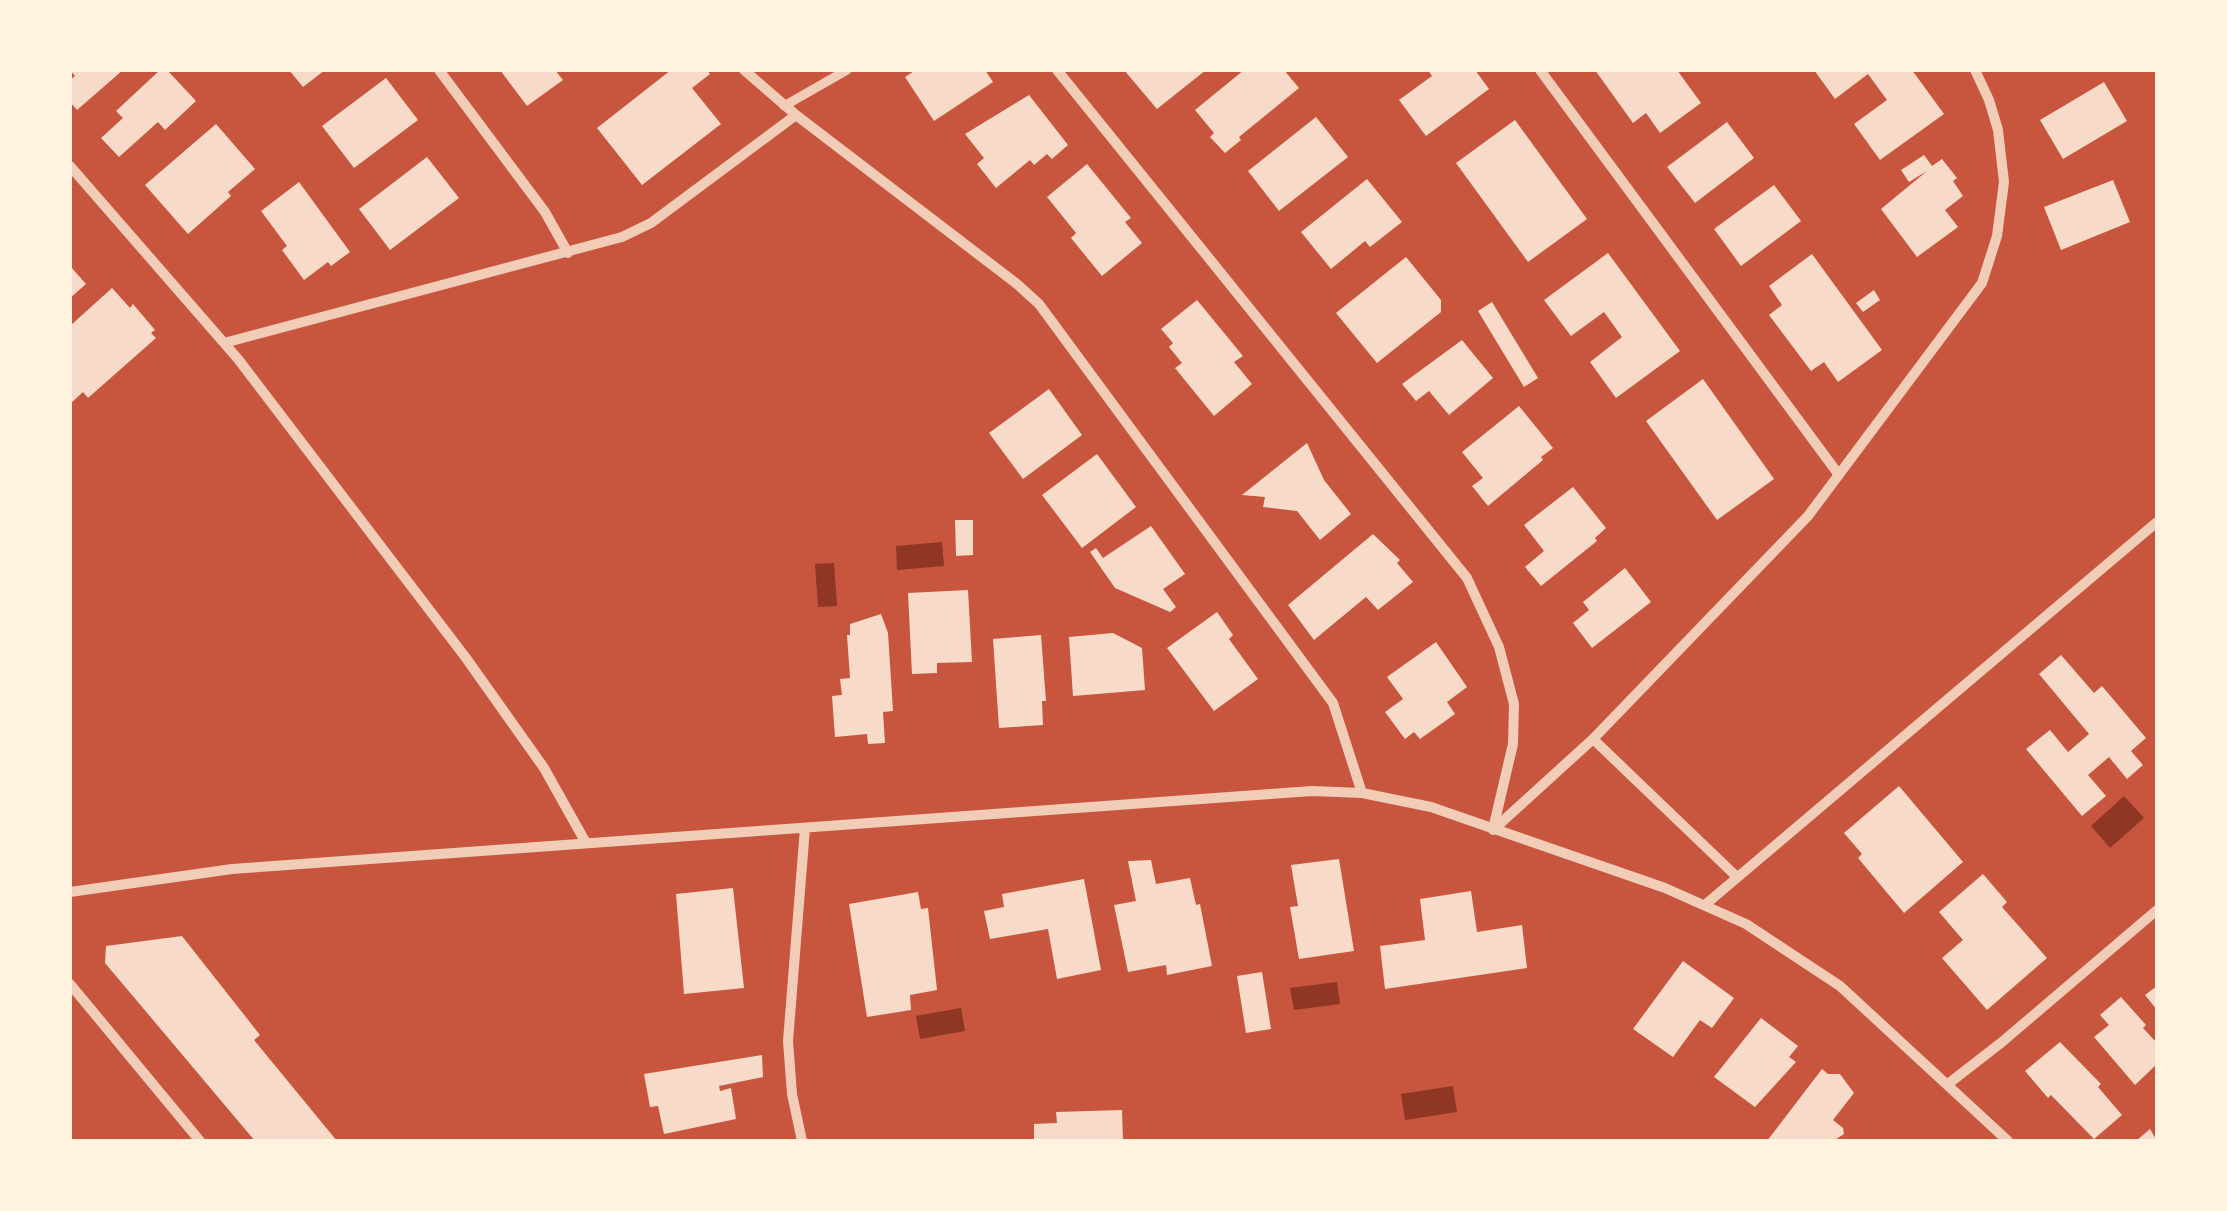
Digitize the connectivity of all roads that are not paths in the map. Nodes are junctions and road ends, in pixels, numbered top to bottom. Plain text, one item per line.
1 (440, 70) edge
2 (744, 70) edge
3 (847, 70) edge
4 (1057, 70) edge
5 (1540, 70) edge
6 (1975, 70) edge
7 (784, 106) junction
8 (796, 115) junction
9 (70, 166) edge
10 (568, 253) junction
11 (224, 343) junction
12 (1840, 475) junction
13 (2157, 522) edge
14 (1593, 739) junction
15 (1362, 793) junction
16 (805, 828) junction
17 (1493, 830) junction
18 (586, 843) junction
19 (1736, 877) junction
20 (70, 892) edge
21 (1706, 904) junction
22 (2157, 910) edge
23 (70, 984) edge
24 (1948, 1084) junction
25 (200, 1141) edge
26 (802, 1141) edge
27 (2008, 1141) edge

1 - 10 street
2 - 7 street
3 - 7 street
4 - 17 street
5 - 12 street
6 - 12 street
7 - 8 street
8 - 10 street
8 - 15 street
9 - 11 street
10 - 11 street
11 - 18 street
12 - 14 street
13 - 19 street
14 - 17 street
14 - 19 street
15 - 16 street
15 - 17 street
16 - 18 street
16 - 26 street
17 - 21 street
18 - 20 street
19 - 21 street
21 - 24 street
22 - 24 street
23 - 25 street
24 - 27 street

